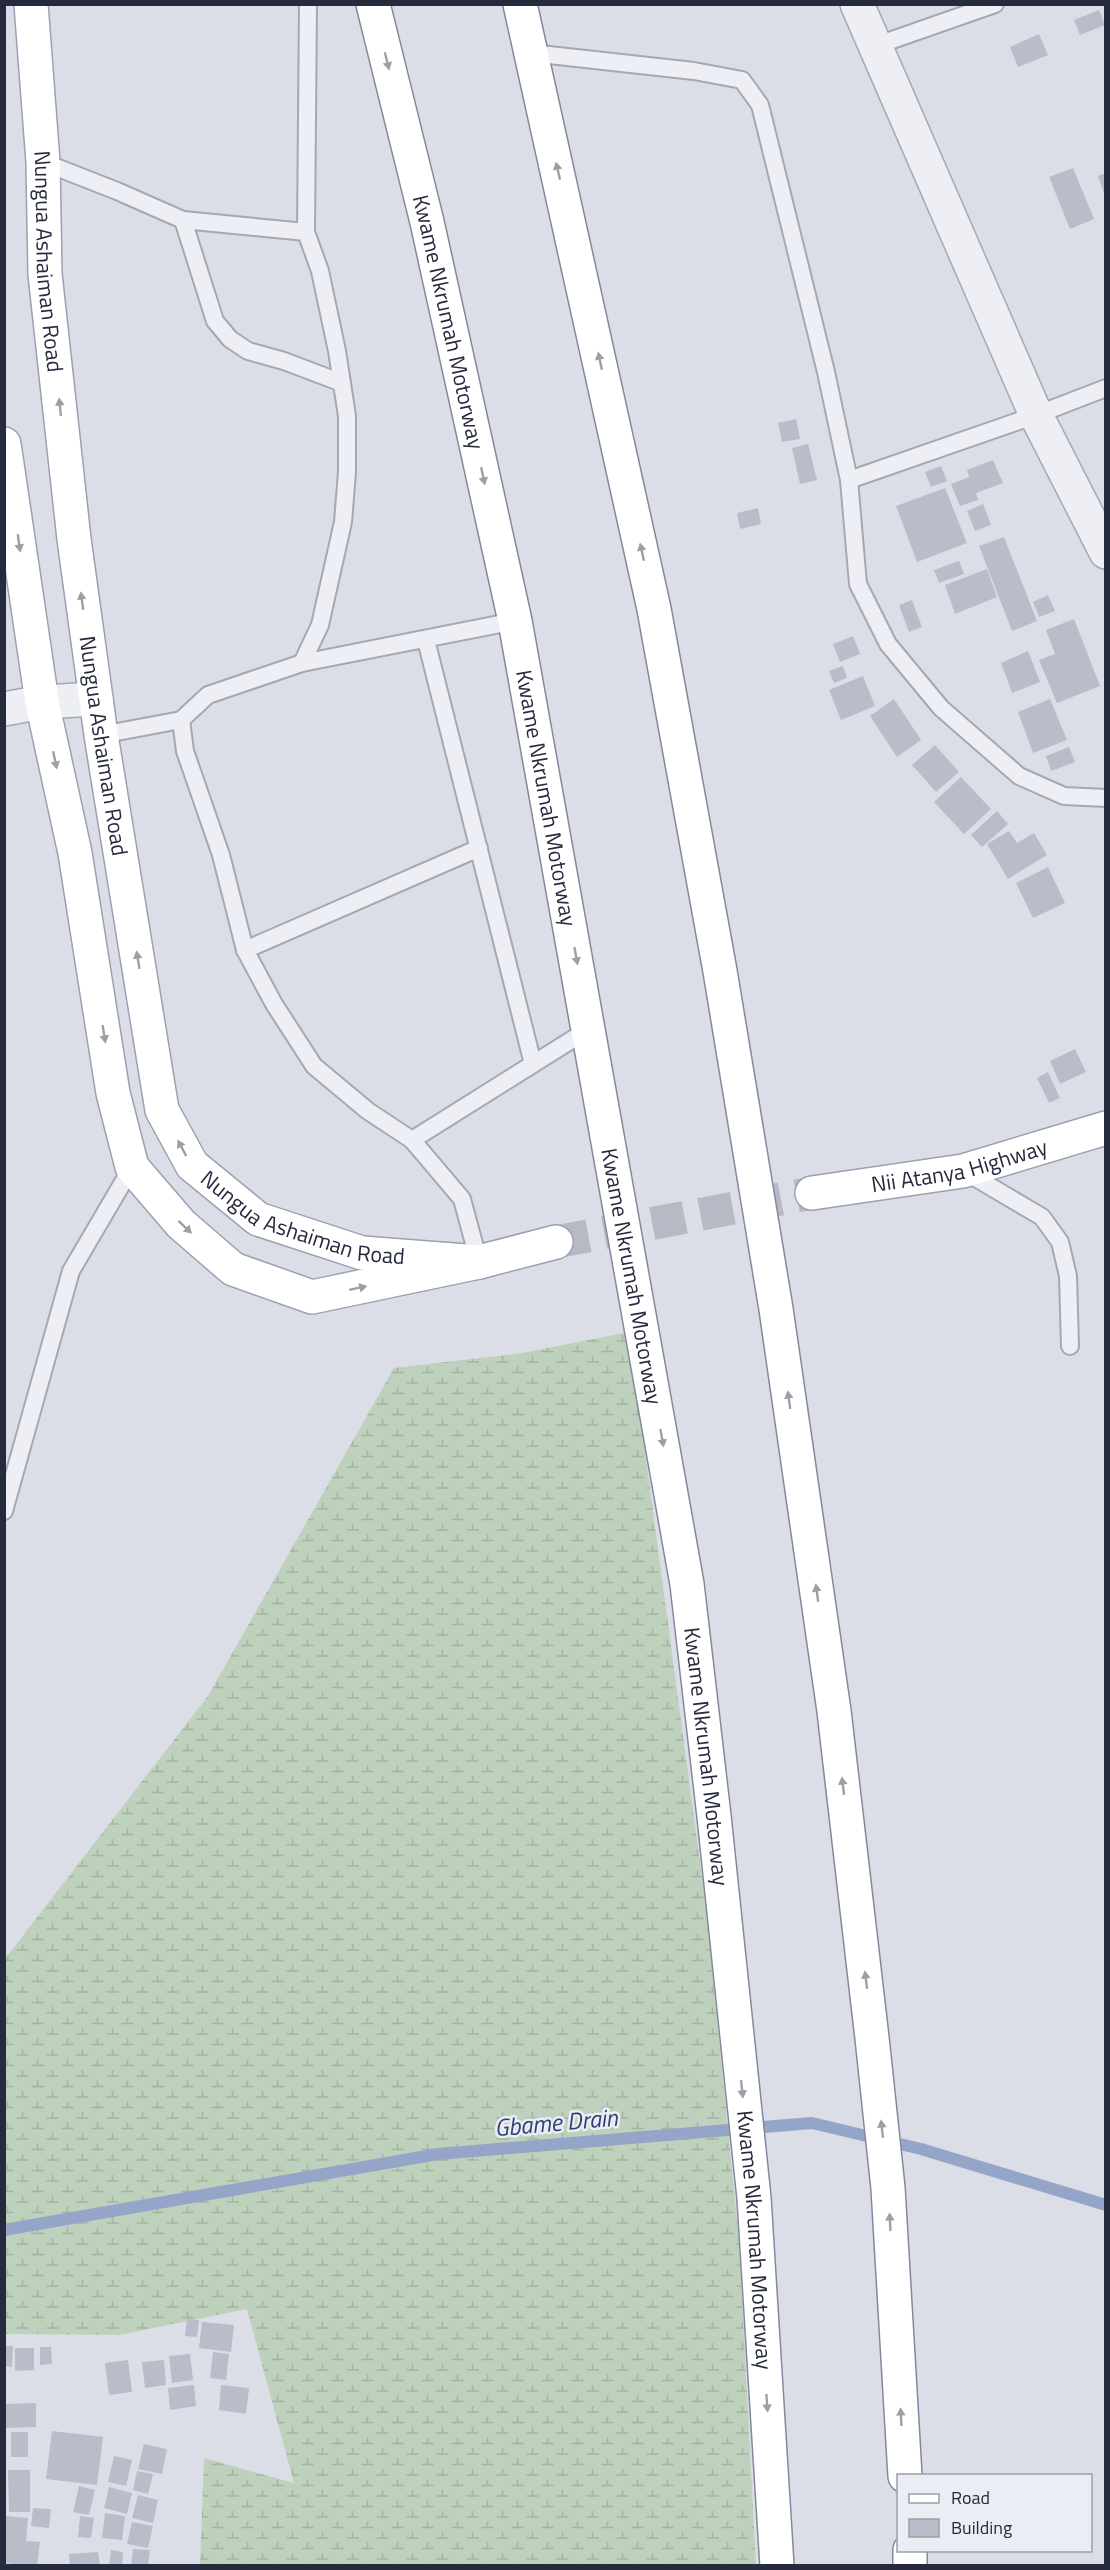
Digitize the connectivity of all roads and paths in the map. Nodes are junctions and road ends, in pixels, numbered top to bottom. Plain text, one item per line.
1 (31, 4) edge
2 (308, 4) edge
3 (373, 4) edge
4 (520, 4) edge
5 (857, 4) edge
6 (995, 4) edge
7 (875, 46) junction
8 (531, 53) junction
9 (43, 162) junction
10 (183, 220) junction
11 (306, 231) junction
12 (342, 382) junction
13 (1106, 388) edge
14 (1036, 415) junction
15 (4, 444) edge
16 (849, 480) junction
17 (1106, 552) edge
18 (515, 621) junction
19 (426, 640) junction
20 (302, 663) junction
21 (96, 699) junction
22 (42, 702) junction
23 (4, 709) edge
24 (181, 720) junction
25 (101, 735) junction
26 (1106, 798) edge
27 (479, 848) junction
28 (245, 950) junction
29 (589, 1029) junction
30 (533, 1064) junction
31 (1106, 1128) edge
32 (412, 1140) junction
33 (132, 1167) junction
34 (963, 1171) junction
35 (812, 1192) tunnel mouth
36 (556, 1242) tunnel mouth
37 (479, 1262) junction
38 (1070, 1346) dead end
39 (4, 1511) edge
40 (905, 2474) edge
41 (777, 2565) edge

1 - 9 main road, Nungua Ashaiman Road
2 - 11 lane
3 -> 18 main road, Kwame Nkrumah Motorway
4 - 8 main road
5 - 7 street
6 - 7 lane
7 - 14 street
8 - 16 lane
40 -> 8 main road
9 - 10 lane
21 -> 9 main road, Nungua Ashaiman Road
10 - 11 lane
10 - 12 lane
11 - 12 lane
12 - 20 lane
13 - 14 lane
14 - 16 lane
14 - 17 street
15 -> 22 main road, Nungua Ashaiman Road
16 - 26 lane
18 - 19 lane
18 -> 29 main road, Kwame Nkrumah Motorway
19 - 20 lane
19 - 27 lane
20 - 24 lane
21 - 22 street
21 - 25 main road, Nungua Ashaiman Road
22 - 23 street
22 -> 33 main road, Nungua Ashaiman Road
24 - 25 lane
24 - 28 lane
37 -> 25 main road, Nungua Ashaiman Road
27 - 28 lane
27 - 30 lane
28 - 32 lane
29 - 30 lane
29 -> 41 main road, Kwame Nkrumah Motorway
30 - 32 lane
31 - 34 main road, Nii Atanya Highway
32 - 37 lane
33 -> 37 main road, Nungua Ashaiman Road
33 - 39 lane
34 - 35 main road, Nii Atanya Highway
34 - 38 lane
36 - 37 main road, Nungua Ashaiman Road

